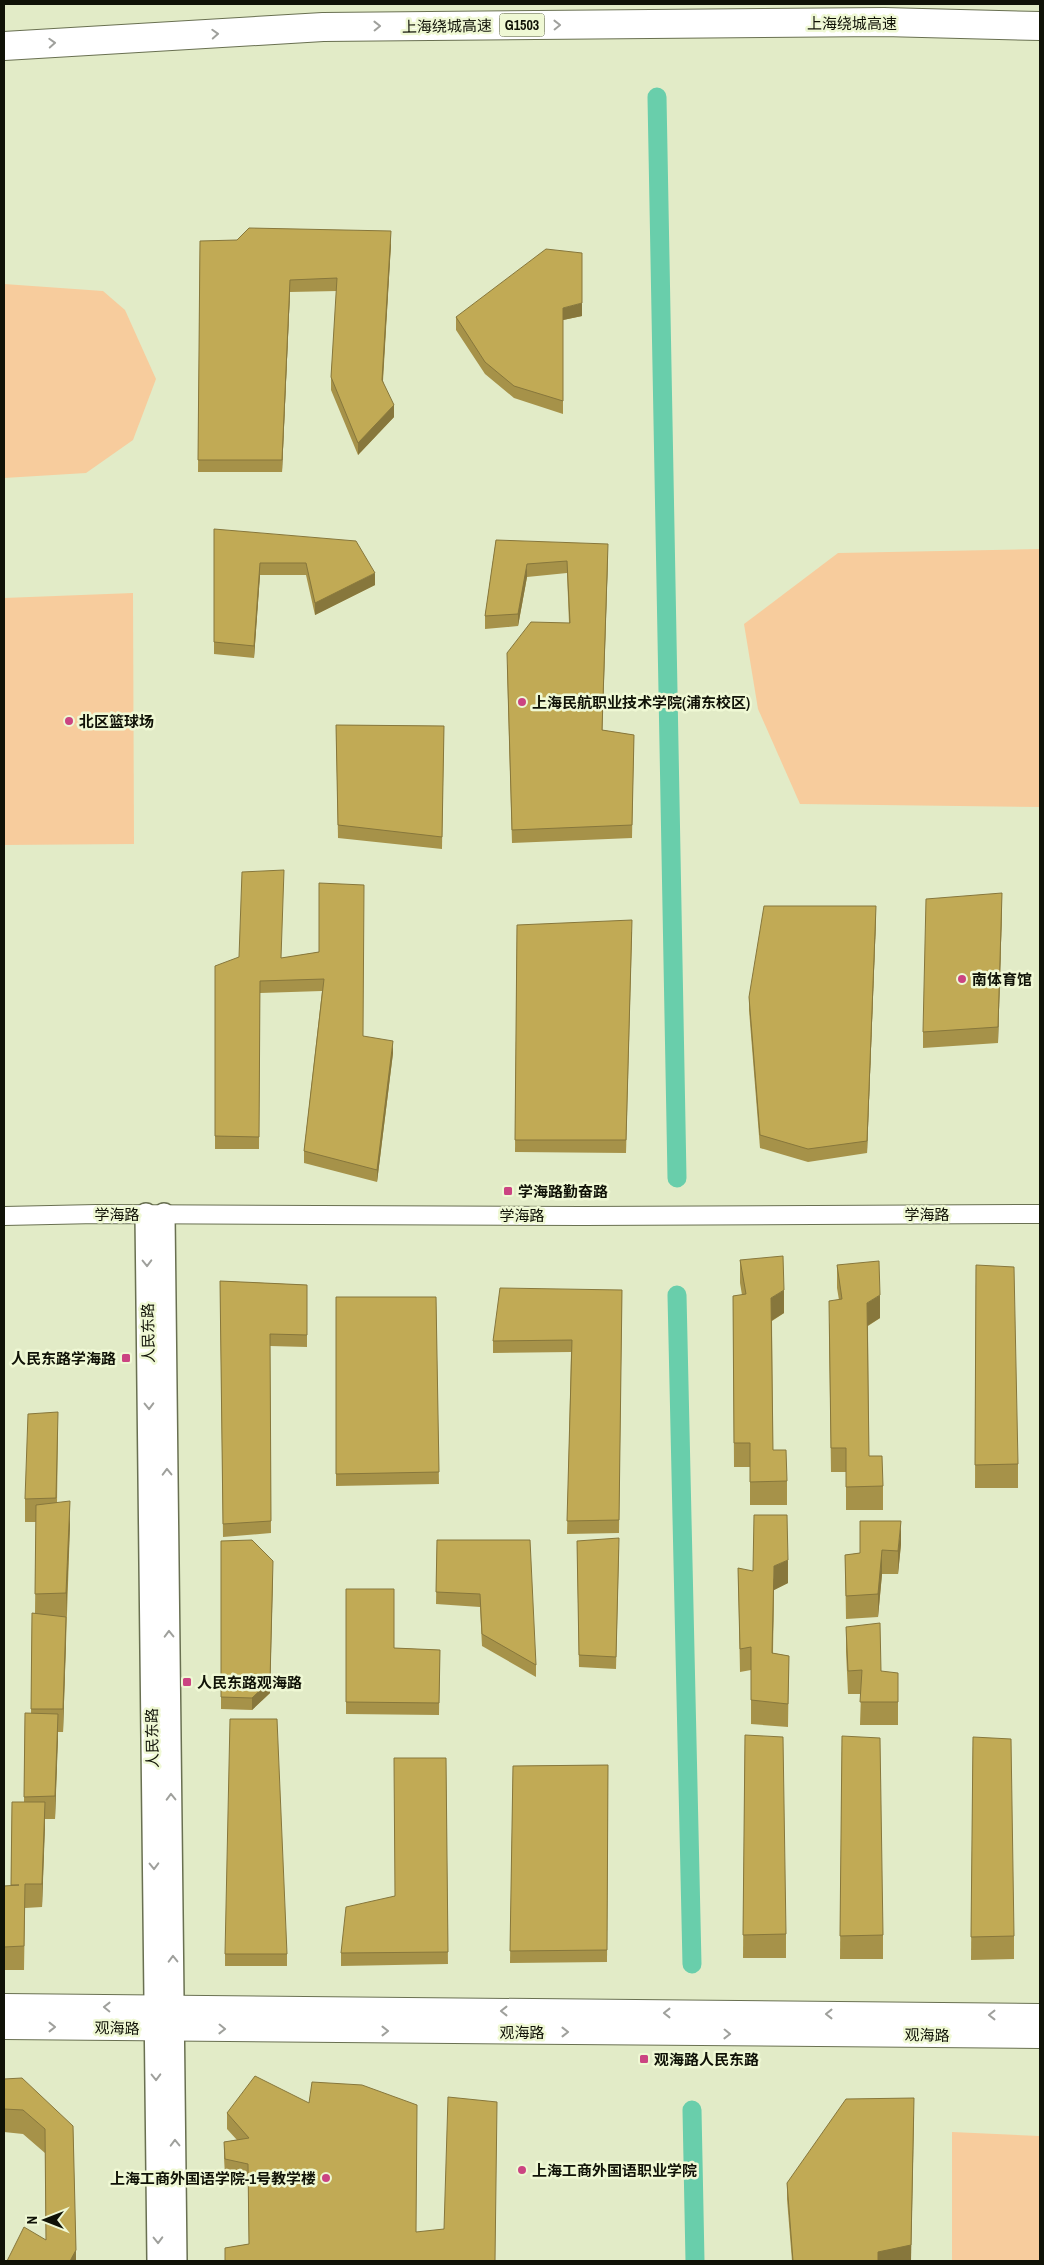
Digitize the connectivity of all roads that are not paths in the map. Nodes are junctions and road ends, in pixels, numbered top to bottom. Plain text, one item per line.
1 (1040, 26) edge
2 (4, 46) edge
3 (155, 1214) junction
4 (1040, 1214) edge
5 (4, 1216) edge
6 (4, 2006) edge
7 (1040, 2016) edge
8 (164, 2018) junction
9 (4, 2027) edge
10 (1040, 2036) edge
11 (158, 2261) edge
12 (176, 2261) edge

2 -> 1 highway, 上海绕城高速 / G1503
3 - 4 street, 学海路
3 - 5 street, 学海路
3 - 8 street, 人民东路
8 -> 6 main road, 观海路
7 -> 8 main road, 观海路
9 -> 8 main road, 观海路
8 -> 10 main road, 观海路
8 -> 11 street, 人民东路
12 -> 8 street, 人民东路

